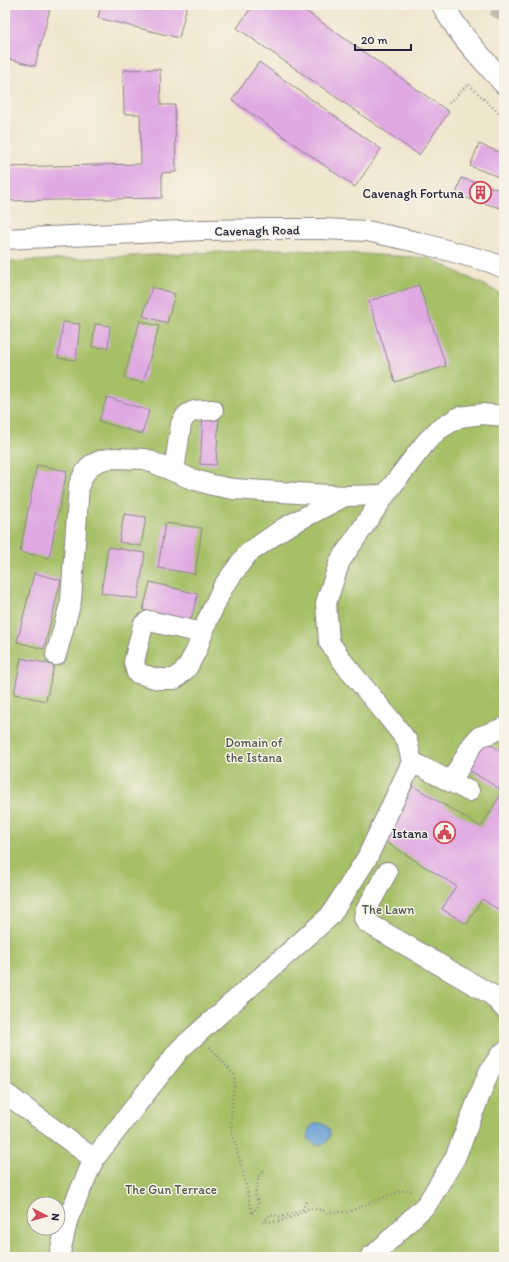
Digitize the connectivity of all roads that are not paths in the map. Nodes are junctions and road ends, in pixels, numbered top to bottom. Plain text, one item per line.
1 (443, 5) edge
2 (504, 83) edge
3 (5, 239) edge
4 (504, 268) edge
5 (213, 410) dead end
6 (504, 416) edge
7 (174, 471) junction
8 (385, 495) junction
9 (345, 496) junction
10 (202, 633) dead end
11 (56, 655) dead end
12 (504, 728) edge
13 (412, 762) junction
14 (451, 782) junction
15 (470, 791) dead end
16 (387, 872) dead end
17 (504, 1008) edge
18 (504, 1052) edge
19 (5, 1093) edge
20 (94, 1160) junction
21 (59, 1257) edge
22 (370, 1257) edge

1 - 2 highway
3 - 4 street, Cavenagh Road
5 - 7 street
6 - 8 street
7 - 9 street
7 - 11 street
8 - 9 street
8 - 13 street
9 - 10 street
12 - 14 street
13 - 14 street
13 - 20 street
14 - 15 street
16 - 17 street
18 - 22 street
19 - 20 street
20 - 21 street

